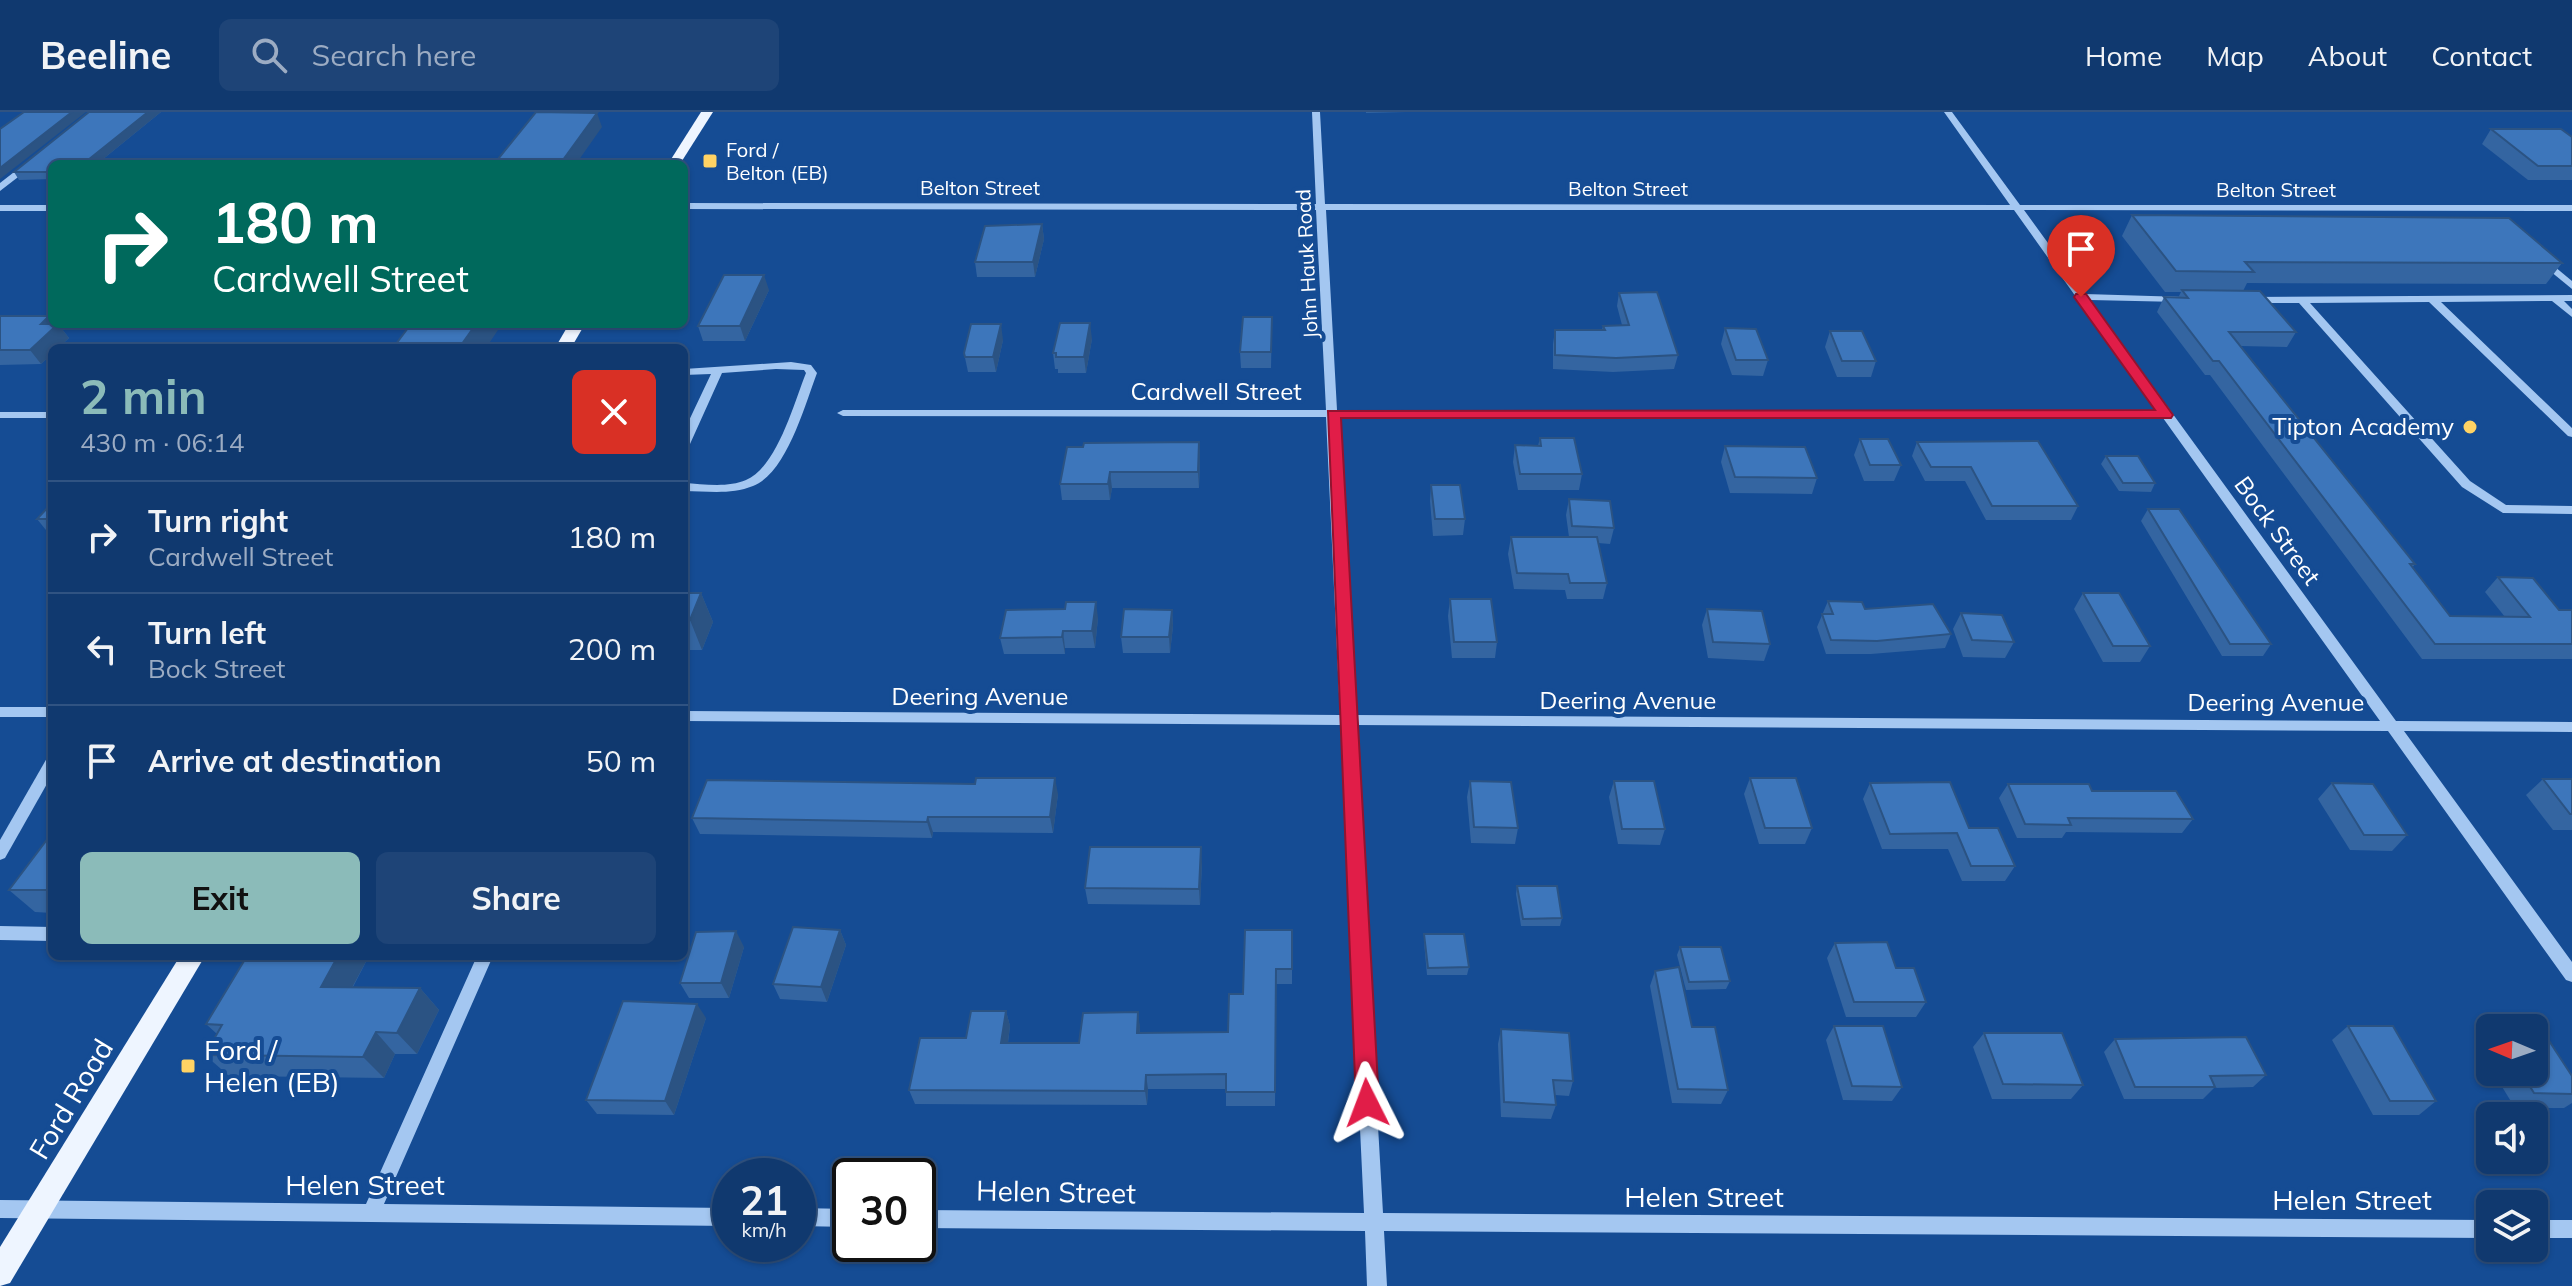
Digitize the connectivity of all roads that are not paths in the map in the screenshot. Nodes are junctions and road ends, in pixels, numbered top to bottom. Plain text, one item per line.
1 (707, 112) edge
2 (1316, 112) edge
3 (1948, 112) edge
4 (36, 160) edge
5 (677, 160) edge
6 (0, 188) edge
7 (688, 206) edge
8 (1322, 207) junction
9 (2016, 207) junction
10 (0, 208) edge
11 (48, 208) edge
12 (2487, 208) junction
13 (2572, 208) edge
14 (2501, 222) edge
15 (2530, 249) edge
16 (2572, 286) edge
17 (2081, 297) junction
18 (2554, 298) junction
19 (2572, 298) edge
20 (2186, 299) edge
21 (2432, 299) junction
22 (2230, 300) edge
23 (2302, 300) junction
24 (2572, 314) edge
25 (688, 372) edge
26 (717, 372) junction
27 (843, 413) dead end
28 (1334, 414) junction
29 (0, 415) edge
30 (48, 415) edge
31 (2165, 415) junction
32 (2572, 434) edge
33 (688, 435) edge
34 (688, 487) edge
35 (2572, 510) edge
36 (0, 712) edge
37 (48, 712) edge
38 (688, 716) edge
39 (1349, 722) junction
40 (2392, 726) junction
41 (2572, 727) edge
42 (48, 769) edge
43 (0, 854) edge
44 (0, 933) edge
45 (48, 934) edge
46 (191, 960) edge
47 (483, 960) edge
48 (2572, 975) edge
49 (0, 1209) edge
50 (39, 1209) junction
51 (371, 1213) junction
52 (712, 1217) edge
53 (936, 1219) edge
54 (1373, 1224) junction
55 (2476, 1229) edge
56 (2548, 1229) edge
57 (2572, 1229) edge
58 (0, 1273) edge
59 (1377, 1286) edge

1 - 5 main road
2 - 8 street, John Hauk Road
3 - 9 street, Bock Street
4 - 6 street
7 - 8 street, Belton Street
8 - 9 street, Belton Street
8 - 28 street, John Hauk Road
9 - 12 street, Belton Street
9 - 17 street, Bock Street
10 - 11 street
12 - 13 street, Belton Street
12 - 14 street
15 - 16 street
17 - 20 street
17 - 31 street, Bock Street
18 - 19 street
18 - 21 street
18 - 24 street
21 - 23 street
21 - 32 street
22 - 23 street
23 - 35 street
25 - 26 street
26 - 33 street
26 - 34 street
27 - 28 street, Cardwell Street
28 - 31 street, Cardwell Street
28 - 39 street, John Hauk Road
29 - 30 street
31 - 40 street, Bock Street
36 - 37 street
38 - 39 street, Deering Avenue
39 - 40 street, Deering Avenue
39 - 54 street, John Hauk Road
40 - 41 street, Deering Avenue
40 - 48 street, Bock Street
42 - 43 street
44 - 45 street
46 - 50 main road, Ford Road
47 - 51 street
49 - 50 street, Helen Street
50 - 51 street, Helen Street
50 - 58 main road, Ford Road
51 - 52 street, Helen Street
53 - 54 street, Helen Street
54 - 55 street, Helen Street
54 - 59 street, John Hauk Road
56 - 57 street

